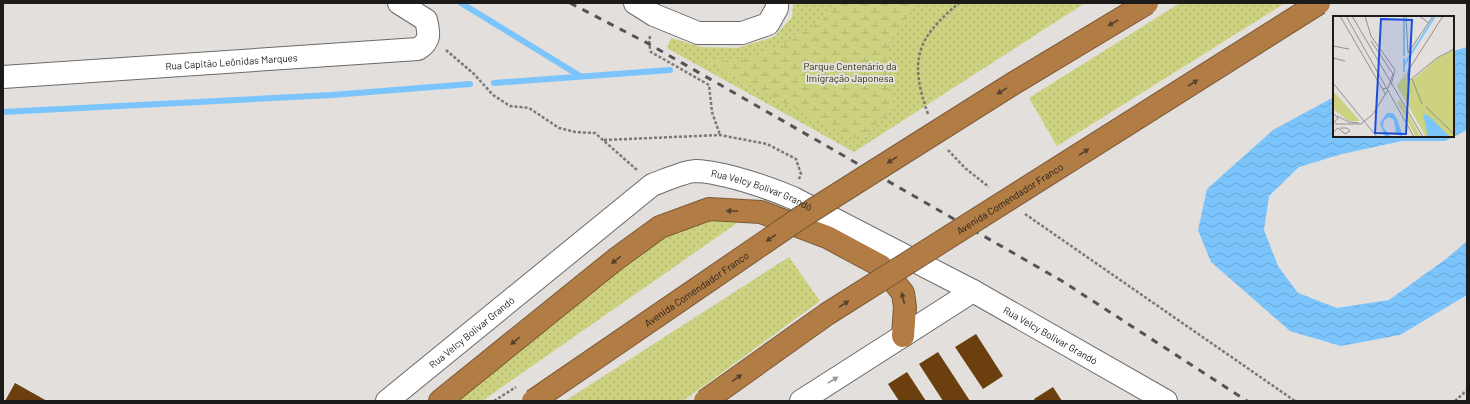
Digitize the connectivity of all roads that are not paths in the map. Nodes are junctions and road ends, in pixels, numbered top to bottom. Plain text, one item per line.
1 (399, 3) edge
2 (635, 3) edge
3 (1147, 3) edge
4 (1319, 3) edge
5 (777, 5) edge
6 (3, 77) edge
7 (938, 274) junction
8 (973, 291) junction
9 (932, 318) junction
10 (903, 336) junction
11 (387, 401) edge
12 (440, 401) edge
13 (533, 401) edge
14 (705, 401) edge
15 (800, 401) edge
16 (1166, 401) edge

1 - 6 street, Rua Capitão Leônidas Marques
2 - 5 street
3 -> 13 highway, Avenida Comendador Franco, bridge
14 -> 4 highway, Avenida Comendador Franco, bridge
7 - 8 street, Rua Velcy Bolivar Grandó
7 - 9 street
7 - 11 street, Rua Velcy Bolivar Grandó
8 - 9 street
8 - 16 street, Rua Velcy Bolivar Grandó
9 - 10 street
10 -> 12 highway
15 -> 10 street

